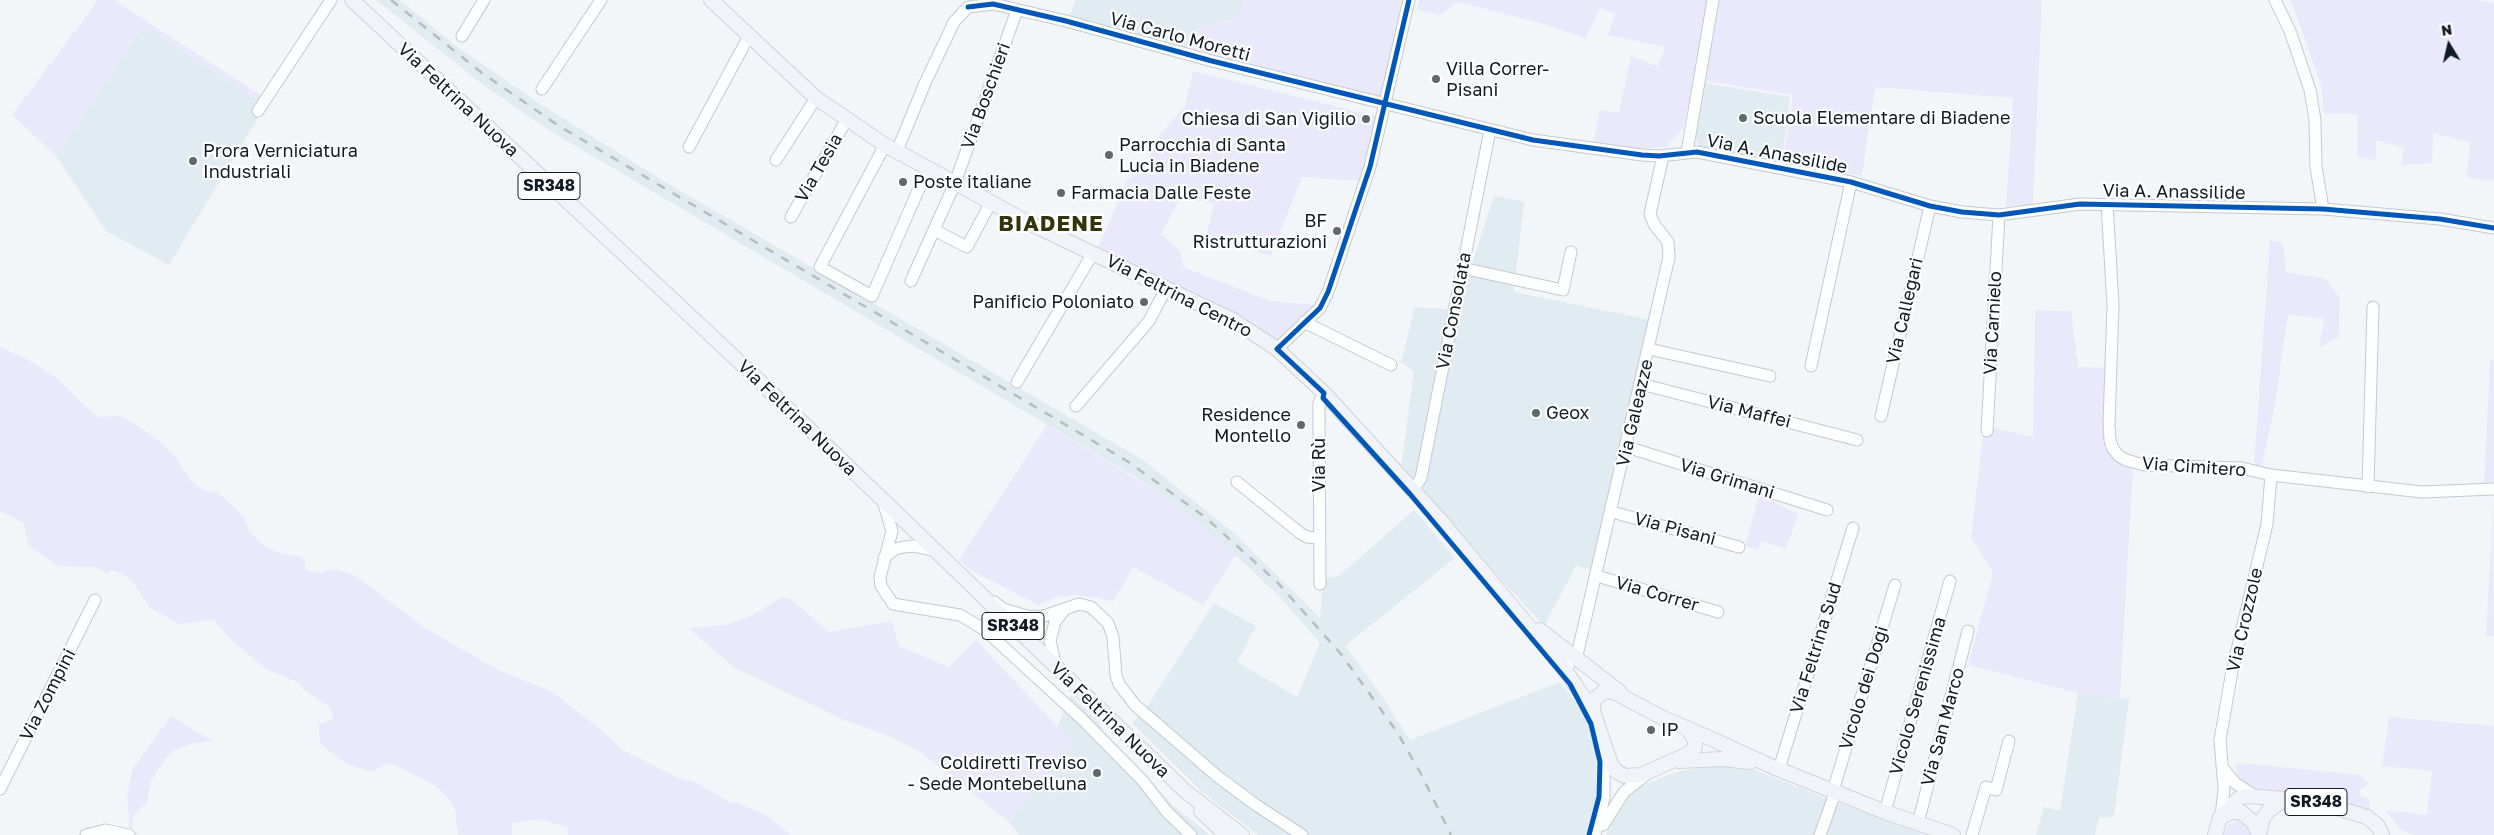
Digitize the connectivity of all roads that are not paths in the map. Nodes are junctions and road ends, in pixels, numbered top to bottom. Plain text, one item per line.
1 (331, 0) edge
2 (352, 0) edge
3 (484, 0) edge
4 (601, 0) edge
5 (711, 0) edge
6 (1409, 0) edge
7 (1713, 0) edge
8 (2275, 0) edge
9 (966, 4) edge
10 (1017, 10) junction
11 (462, 36) dead end
12 (749, 36) junction
13 (542, 89) dead end
14 (816, 98) junction
15 (1385, 103) junction
16 (258, 111) dead end
17 (847, 119) junction
18 (1490, 130) junction
19 (689, 147) dead end
20 (891, 148) junction
21 (1687, 152) junction
22 (1663, 156) junction
23 (776, 160) dead end
24 (928, 168) junction
25 (1850, 182) junction
26 (955, 183) junction
27 (991, 202) junction
28 (2107, 204) junction
29 (1930, 206) junction
30 (2323, 209) junction
31 (1999, 215) junction
32 (791, 216) dead end
33 (2494, 228) edge
34 (934, 230) junction
35 (1571, 252) dead end
36 (1093, 253) junction
37 (1462, 268) junction
38 (911, 281) dead end
39 (1167, 287) junction
40 (2373, 307) dead end
41 (1304, 322) junction
42 (1277, 349) junction
43 (1649, 349) junction
44 (1391, 365) dead end
45 (1811, 366) dead end
46 (1770, 376) dead end
47 (1017, 382) dead end
48 (1641, 384) junction
49 (1324, 393) junction
50 (1076, 406) dead end
51 (1881, 416) dead end
52 (1987, 430) dead end
53 (1857, 440) dead end
54 (1627, 447) junction
55 (2271, 475) junction
56 (1237, 482) dead end
57 (2368, 487) junction
58 (2494, 489) edge
59 (1413, 490) junction
60 (882, 499) junction
61 (1827, 510) dead end
62 (1612, 512) junction
63 (1853, 528) dead end
64 (1318, 538) junction
65 (1739, 546) dead end
66 (936, 551) junction
67 (884, 558) junction
68 (1597, 576) junction
69 (1950, 581) dead end
70 (1320, 584) dead end
71 (971, 585) junction
72 (1895, 585) dead end
73 (95, 600) dead end
74 (1513, 607) junction
75 (1066, 608) junction
76 (1718, 612) dead end
77 (1968, 631) dead end
78 (1574, 658) junction
79 (1056, 667) junction
80 (1565, 670) junction
81 (1626, 696) junction
82 (1593, 711) junction
83 (1688, 729) junction
84 (1604, 742) junction
85 (2009, 742) dead end
86 (1674, 761) junction
87 (2222, 766) junction
88 (1776, 768) junction
89 (1649, 772) junction
90 (0, 789) edge
91 (1184, 791) junction
92 (1834, 792) junction
93 (2255, 796) junction
94 (2291, 799) junction
95 (1885, 812) junction
96 (2220, 817) junction
97 (1918, 823) junction
98 (2380, 830) edge
99 (86, 835) edge
100 (129, 835) edge
101 (1191, 835) edge
102 (1226, 835) edge
103 (1242, 835) edge
104 (1302, 835) edge
105 (1596, 835) edge
106 (1820, 835) edge
107 (1953, 835) edge
108 (1972, 835) edge
109 (2215, 835) edge
110 (2259, 835) edge
111 (2391, 835) edge

1 - 16 street
2 - 60 main road, Via Feltrina Nuova / SR348
3 - 11 street
4 - 13 street
5 - 12 main road, Via Feltrina Centro
6 - 15 street
7 - 21 street
8 - 30 street
9 - 10 street, Via Carlo Moretti
9 - 20 street
10 - 15 street, Via Carlo Moretti
10 - 26 street, Via Boschieri
12 - 14 main road, Via Feltrina Centro
12 - 19 street
14 - 17 main road, Via Feltrina Centro
14 - 23 street
15 - 18 street, Via A. Anassilide
15 - 41 street
17 - 20 main road, Via Feltrina Centro
17 - 32 street, Via Tesia
18 - 22 street, Via A. Anassilide
18 - 37 street, Via Consolata
20 - 24 main road, Via Feltrina Centro
20 - 24 street
21 - 22 street, Via A. Anassilide
21 - 25 street, Via A. Anassilide
22 - 43 street, Via Galeazze
24 - 26 main road, Via Feltrina Centro
25 - 29 street, Via A. Anassilide
25 - 45 street
26 - 27 main road, Via Feltrina Centro
26 - 34 street
27 - 34 street
27 - 36 main road, Via Feltrina Centro
28 - 30 street, Via A. Anassilide
28 - 31 street, Via A. Anassilide
28 - 55 street, Via Cimitero
29 - 31 street, Via A. Anassilide
29 - 51 street, Via Callegari
30 - 33 street, Via A. Anassilide
31 - 52 street, Via Carnielo
34 - 38 street
35 - 37 street
36 - 39 main road, Via Feltrina Centro
36 - 47 street
37 - 59 street, Via Consolata
39 - 42 main road, Via Feltrina Centro
39 - 50 street
40 - 57 street
41 - 42 street
41 - 44 street
42 - 49 main road, Via Feltrina Centro
43 - 46 street
43 - 48 street, Via Galeazze
48 - 53 street, Via Maffei
48 - 54 street, Via Galeazze
49 - 59 main road, Via Feltrina Centro
49 - 64 street, Via Rù
54 - 61 street, Via Grimani
54 - 62 street, Via Galeazze
55 - 57 street, Via Cimitero
55 - 87 street, Via Crozzole
56 - 64 street
57 - 58 street, Via Cimitero
59 - 74 main road, Via Feltrina Centro
60 - 66 main road, Via Feltrina Nuova / SR348
60 - 67 street
62 - 65 street, Via Pisani
62 - 68 street, Via Galeazze
63 - 88 street, Via Feltrina Sud
64 - 70 street, Via Rù
66 - 67 street
66 - 71 main road, Via Feltrina Nuova / SR348
67 - 101 street
68 - 76 street, Via Correr
68 - 78 street, Via Galeazze
69 - 95 street, Vicolo Serenissima
71 - 75 street
71 - 79 main road, Via Feltrina Nuova / SR348
72 - 92 street, Vicolo dei Dogi
73 - 90 street, Via Zompini
74 - 78 main road, Via Feltrina Centro
74 - 80 main road, Via Feltrina Centro
75 - 79 street
75 - 104 street
77 - 97 street, Via San Marco
78 - 80 street, Via Galeazze
78 - 81 main road
79 - 91 main road, Via Feltrina Nuova / SR348
80 - 82 main road
81 - 82 main road
81 - 83 main road
82 - 84 main road
83 - 86 main road
83 - 88 main road
84 - 89 main road
84 - 105 street
85 - 108 street
86 - 88 main road
86 - 89 main road
87 - 93 street
87 - 96 street, Via Crozzole
88 - 92 main road
89 - 105 street
91 - 102 main road
91 - 103 main road, Via Feltrina Nuova / SR348
92 - 95 main road
92 - 106 street, Vicolo dei Dogi
93 - 94 main road
93 - 96 main road
94 - 98 main road, SR348
94 - 110 main road, SR348
95 - 97 main road
96 - 109 main road
96 - 110 main road
97 - 107 main road
98 - 111 main road, SR348
99 - 100 street

